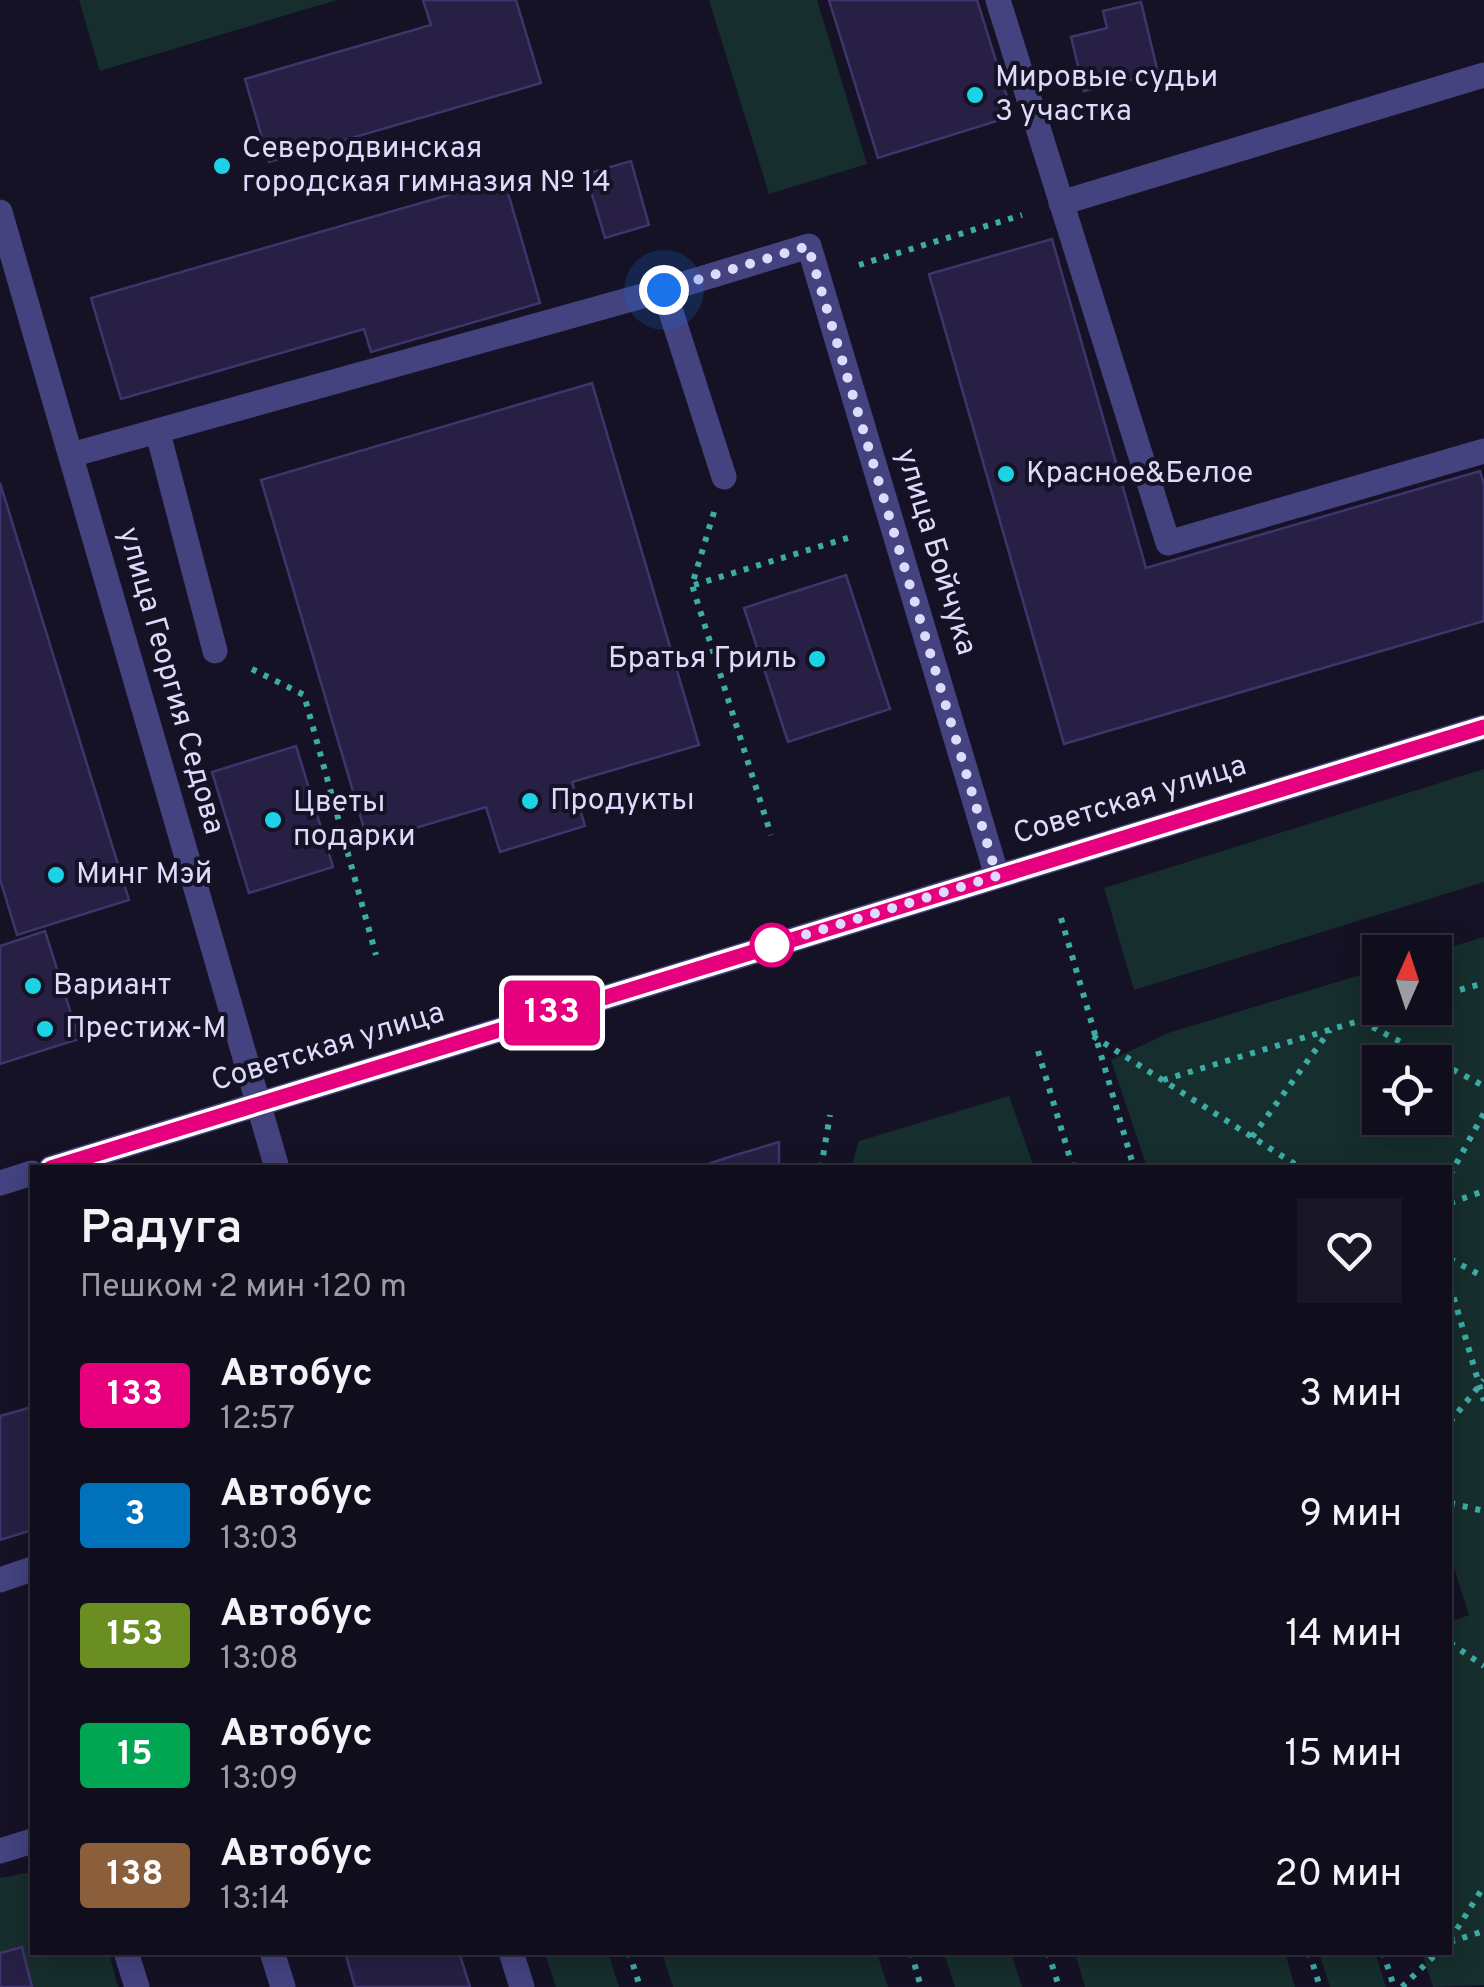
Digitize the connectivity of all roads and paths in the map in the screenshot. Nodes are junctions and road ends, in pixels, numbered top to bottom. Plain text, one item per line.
1 (998, 0) edge
2 (1484, 74) edge
3 (1061, 203) junction
4 (1, 218) edge
5 (859, 265) dead end
6 (664, 290) junction
7 (158, 433) junction
8 (1484, 451) edge
9 (71, 456) junction
10 (724, 477) joint
11 (892, 524) junction
12 (692, 585) junction
13 (215, 651) joint
14 (1484, 727) edge
15 (771, 835) dead end
16 (997, 876) junction
17 (1060, 918) dead end
18 (376, 956) dead end
19 (1484, 982) edge
20 (1452, 992) edge
21 (1360, 1020) joint
22 (1331, 1029) junction
23 (1092, 1035) junction
24 (1038, 1051) dead end
25 (1163, 1080) junction
26 (1484, 1086) edge
27 (259, 1104) junction
28 (1484, 1114) edge
29 (830, 1115) dead end
30 (1252, 1137) junction
31 (60, 1165) edge
32 (276, 1165) edge
33 (822, 1165) edge
34 (1071, 1165) edge
35 (1133, 1165) edge
36 (1296, 1165) edge
37 (1452, 1171) edge
38 (30, 1174) edge
39 (0, 1183) edge
40 (1484, 1190) edge
41 (1452, 1202) edge
42 (1452, 1260) edge
43 (1484, 1277) edge
44 (1452, 1290) edge
45 (1482, 1384) edge
46 (1484, 1401) edge
47 (1452, 1420) edge
48 (1452, 1503) edge
49 (1484, 1511) edge
50 (30, 1571) edge
51 (0, 1580) edge
52 (1452, 1644) edge
53 (1484, 1666) edge
54 (30, 1842) edge
55 (0, 1851) edge
56 (1484, 1886) edge
57 (1484, 1932) edge
58 (1452, 1938) edge
59 (1452, 1940) edge
60 (127, 1955) edge
61 (273, 1955) edge
62 (512, 1955) edge
63 (630, 1955) edge
64 (911, 1955) edge
65 (1049, 1955) edge
66 (1310, 1955) edge
67 (1385, 1955) edge
68 (1435, 1955) edge
69 (137, 1987) edge
70 (283, 1987) edge
71 (522, 1987) edge
72 (640, 1987) edge
73 (921, 1987) edge
74 (1059, 1987) edge
75 (1320, 1987) edge
76 (1394, 1987) edge
77 (1402, 1987) edge

1 - 3 street
2 - 3 street
3 - 5 path
3 - 8 street
4 - 9 street, улица Георгия Седова
6 - 7 street
6 - 10 street
6 - 11 street, улица Бойчука
7 - 9 street
7 - 13 street
9 - 27 street, улица Георгия Седова
10 - 12 path
11 - 12 path
11 - 16 street, улица Бойчука
12 - 15 path
13 - 18 path
14 - 16 street, Советская улица
16 - 27 street, Советская улица
17 - 23 path
19 - 20 path
21 - 22 path
21 - 26 path
22 - 25 path
22 - 30 path
23 - 25 path
23 - 35 path
24 - 34 path
25 - 30 path
27 - 31 street, Советская улица
27 - 32 street, улица Георгия Седова
28 - 37 path
29 - 33 path
30 - 36 path
38 - 39 street
40 - 41 path
42 - 43 path
44 - 45 path
45 - 46 path
45 - 47 path
48 - 49 path
50 - 51 street
52 - 53 path
54 - 55 street
56 - 58 path
57 - 59 path
60 - 69 street
61 - 70 street
62 - 71 street
63 - 72 path
64 - 73 path
65 - 74 path
66 - 75 path
67 - 76 path
68 - 77 path

